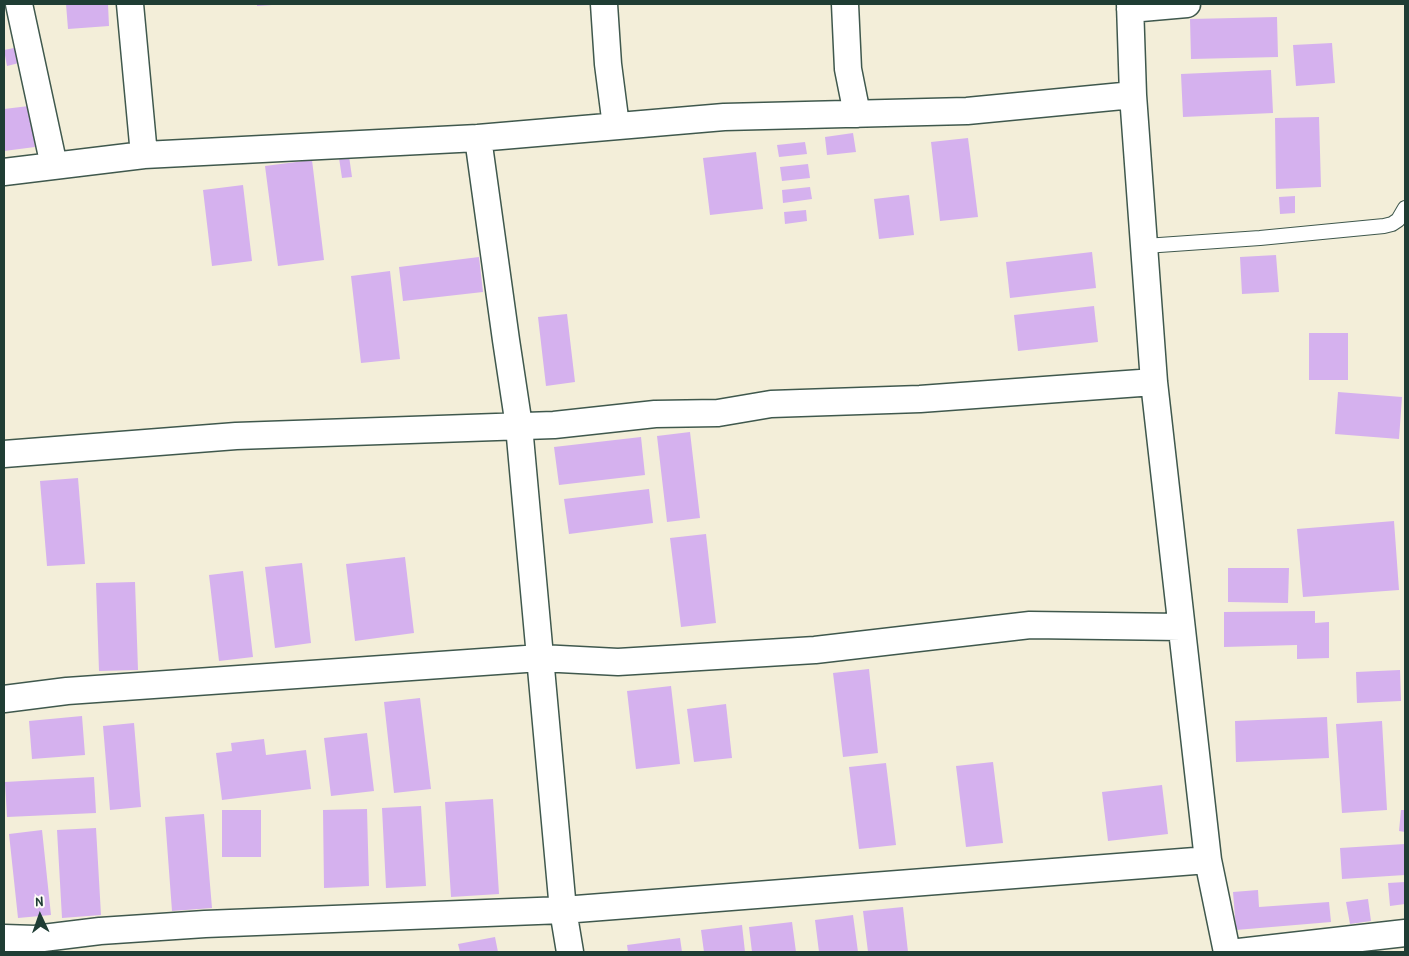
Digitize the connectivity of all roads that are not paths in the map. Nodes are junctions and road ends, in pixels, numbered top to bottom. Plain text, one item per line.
1 (19, 4) edge
2 (130, 4) edge
3 (604, 4) edge
4 (845, 4) edge
5 (1187, 4) edge
6 (1130, 6) edge
7 (1133, 95) junction
8 (857, 114) junction
9 (616, 126) junction
10 (478, 138) junction
11 (144, 155) junction
12 (54, 166) junction
13 (4, 172) edge
14 (1405, 208) edge
15 (1145, 246) junction
16 (1154, 382) junction
17 (519, 426) junction
18 (4, 454) edge
19 (1181, 627) junction
20 (540, 658) junction
21 (4, 699) edge
22 (1208, 860) junction
23 (563, 910) junction
24 (1405, 933) edge
25 (4, 938) edge
26 (101, 941) edge
27 (570, 952) edge
28 (1227, 952) edge
29 (1239, 952) edge

1 - 12 street
2 - 11 street
3 - 9 street
4 - 8 street
5 - 6 street
6 - 7 street
7 - 8 street
7 - 15 street
8 - 9 street
9 - 10 street
10 - 11 street
10 - 17 street
11 - 12 street
12 - 13 street
14 - 15 lane
15 - 16 street
16 - 17 street
16 - 19 street
17 - 18 street
17 - 20 street
19 - 20 street
19 - 22 street
20 - 21 street
20 - 23 street
22 - 23 street
22 - 28 street
23 - 26 street
23 - 27 street
24 - 29 street
25 - 26 street

